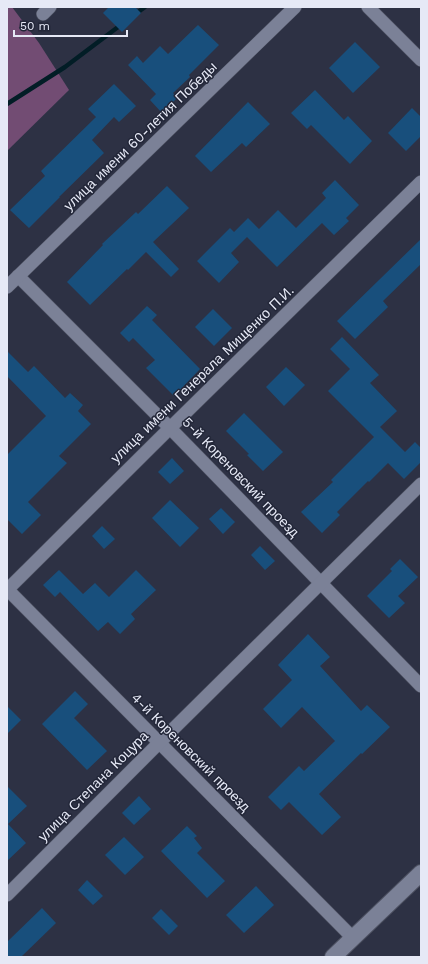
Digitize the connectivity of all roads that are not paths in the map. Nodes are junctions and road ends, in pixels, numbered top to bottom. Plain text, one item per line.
1 (295, 7) edge
2 (368, 7) edge
3 (421, 60) edge
4 (421, 182) edge
5 (18, 276) junction
6 (7, 287) edge
7 (170, 428) junction
8 (421, 484) edge
9 (322, 583) junction
10 (7, 589) edge
11 (421, 686) edge
12 (159, 743) junction
13 (421, 873) edge
14 (421, 886) edge
15 (7, 894) edge
16 (353, 938) junction
17 (334, 957) edge
18 (349, 957) edge

1 - 5 street, улица имени 60-летия Победы
2 - 3 street
4 - 7 street, улица имени Генерала Мищенко П.И.
5 - 6 street, улица имени 60-летия Победы
5 - 7 street, 5-й Кореновский проезд
7 - 9 street, 5-й Кореновский проезд
7 - 10 street, улица имени Генерала Мищенко П.И.
8 - 9 street, улица Степана Коцура
9 - 11 street, 5-й Кореновский проезд
9 - 12 street, улица Степана Коцура
10 - 12 street, 4-й Кореновский проезд
12 - 15 street, улица Степана Коцура
12 - 16 street, 4-й Кореновский проезд
13 - 16 street
14 - 18 street
16 - 17 street

